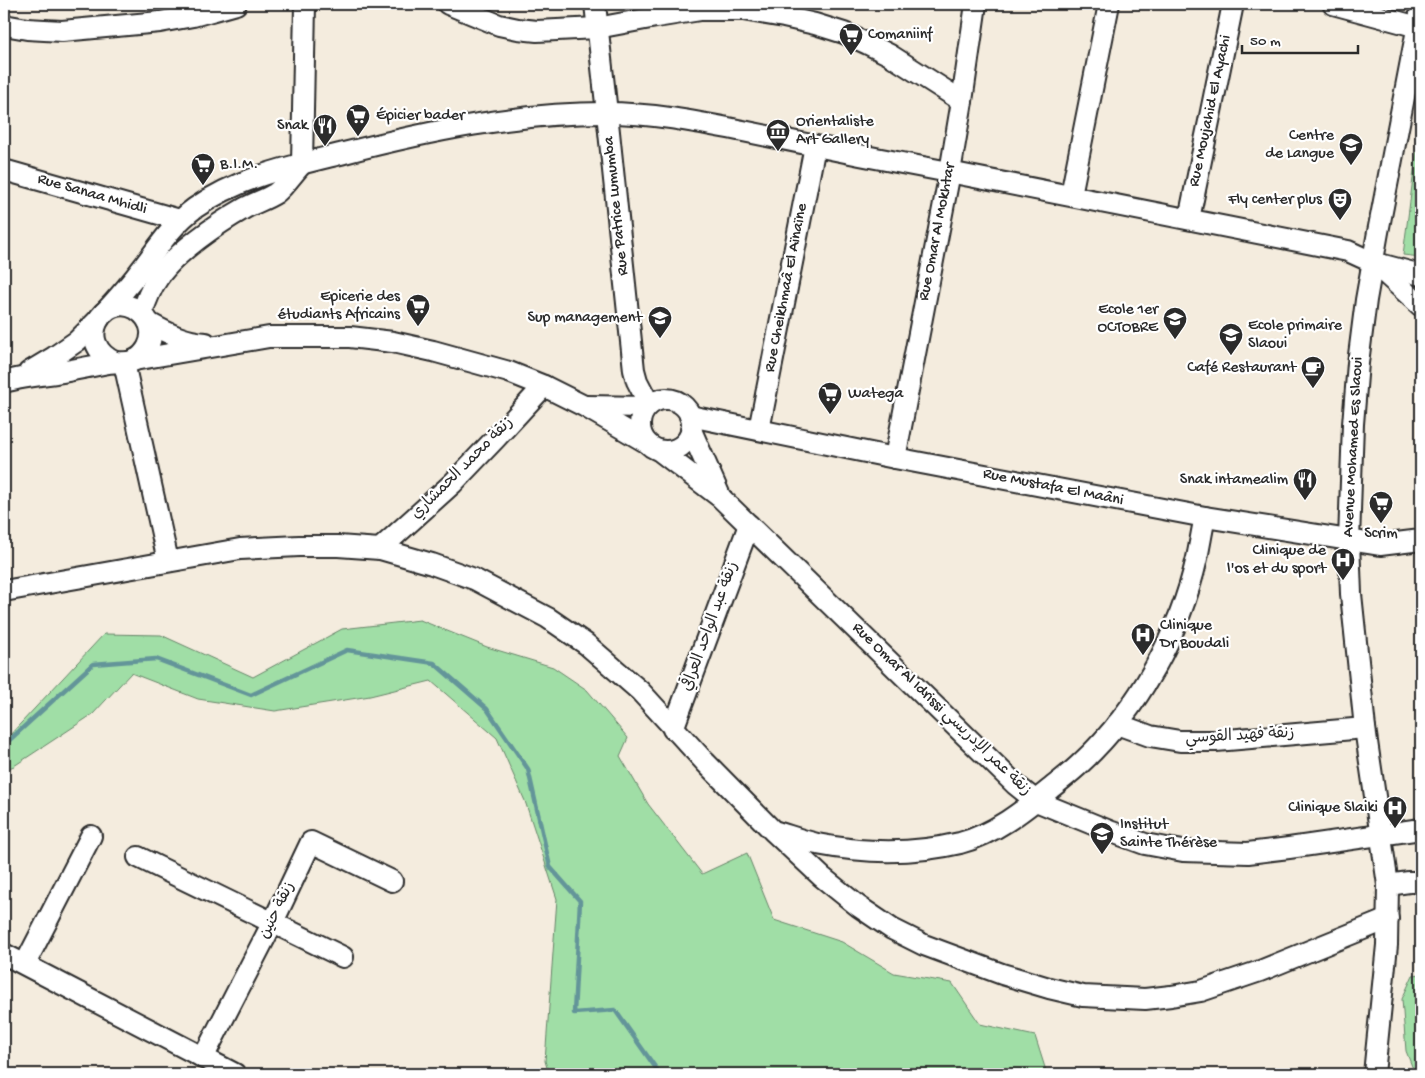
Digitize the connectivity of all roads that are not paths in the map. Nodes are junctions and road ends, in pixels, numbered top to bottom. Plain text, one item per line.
1 (236, 4) edge
2 (305, 4) edge
3 (448, 4) edge
4 (595, 4) edge
5 (976, 4) edge
6 (1109, 4) edge
7 (1233, 4) edge
8 (1333, 4) edge
9 (1419, 18) edge
10 (4, 24) edge
11 (597, 28) junction
12 (962, 101) junction
13 (608, 113) junction
14 (815, 146) junction
15 (302, 164) junction
16 (4, 170) edge
17 (950, 172) junction
18 (1071, 195) junction
19 (1189, 219) junction
20 (180, 220) junction
21 (1372, 262) junction
22 (1421, 275) edge
23 (1421, 306) edge
24 (101, 316) junction
25 (145, 318) junction
26 (220, 345) junction
27 (124, 362) junction
28 (12, 380) edge
29 (544, 386) junction
30 (648, 405) junction
31 (584, 406) junction
32 (691, 423) junction
33 (759, 430) junction
34 (652, 446) junction
35 (895, 458) junction
36 (720, 497) junction
37 (1205, 517) junction
38 (749, 525) junction
39 (1421, 540) edge
40 (1348, 541) junction
41 (380, 549) junction
42 (168, 561) junction
43 (4, 591) edge
44 (1117, 724) junction
45 (1365, 728) junction
46 (673, 729) junction
47 (1036, 801) junction
48 (1421, 829) edge
49 (774, 832) junction
50 (1382, 835) junction
51 (91, 836) dead end
52 (138, 857) dead end
53 (392, 881) dead end
54 (1421, 882) edge
55 (1388, 885) junction
56 (1388, 919) junction
57 (273, 922) junction
58 (4, 954) edge
59 (343, 957) dead end
60 (25, 964) junction
61 (206, 1065) edge
62 (235, 1074) edge
63 (1374, 1074) edge

1 - 10 street
2 - 15 street
3 - 11 street
4 - 11 street, Rue Patrice Lumumba
5 - 12 street, Rue Omar Al Mokhtar
6 - 18 street
7 - 19 street, Rue Moujahid El Ayachi
8 - 9 street
9 - 21 street, Avenue Mohamed Es Slaoui
11 - 12 street
11 - 13 street, Rue Patrice Lumumba
12 - 17 street, Rue Omar Al Mokhtar
13 - 14 street
13 - 15 street
13 - 30 street, Rue Patrice Lumumba
14 - 17 street
14 - 33 street, Rue Cheikhmaâ El Aïnaïne
15 - 20 street
15 - 25 street
16 - 20 street, Rue Sanaa Mhidli
17 - 18 street
17 - 35 street, Rue Omar Al Mokhtar
18 - 19 street
19 - 21 street
20 - 24 street
21 - 22 street
21 - 23 street
21 - 40 street, Avenue Mohamed Es Slaoui
24 - 25 street
24 - 27 street
24 - 28 street
25 - 26 street
25 - 27 street
26 - 27 street, Rue Omar Al Idrissi زنقة عمر الإدريسي
26 - 29 street, Rue Omar Al Idrissi زنقة عمر الإدريسي
27 - 28 street, Rue Omar Al Idrissi زنقة عمر الإدريسي
27 - 42 street
29 - 31 street, Rue Omar Al Idrissi زنقة عمر الإدريسي
29 - 41 street, زنقة محمد الحمشاري
30 - 31 street, Rue Omar Al Idrissi زنقة عمر الإدريسي
30 - 32 street
30 - 34 street
31 - 34 street, Rue Omar Al Idrissi زنقة عمر الإدريسي
32 - 33 street, Rue Mustafa El Maâni
32 - 34 street
32 - 36 street, Rue Omar Al Idrissi زنقة عمر الإدريسي
33 - 35 street, Rue Mustafa El Maâni
34 - 36 street, Rue Omar Al Idrissi زنقة عمر الإدريسي
35 - 37 street, Rue Mustafa El Maâni
36 - 38 street, Rue Omar Al Idrissi زنقة عمر الإدريسي
37 - 40 street, Rue Mustafa El Maâni
37 - 44 street
38 - 46 street, زنقة عبد الواحد العراقي
38 - 47 street, Rue Omar Al Idrissi زنقة عمر الإدريسي
39 - 40 street, Rue Mustafa El Maâni
40 - 45 street, Avenue Mohamed Es Slaoui
41 - 42 street
41 - 46 street
42 - 43 street
44 - 45 street, زنقة فهيد القوسي
44 - 47 street
45 - 50 street, Avenue Mohamed Es Slaoui
46 - 49 street
47 - 49 street
47 - 50 street, Rue Omar Al Idrissi زنقة عمر الإدريسي
48 - 50 street, Rue Omar Al Idrissi زنقة عمر الإدريسي
49 - 56 street
50 - 55 street, Avenue Mohamed Es Slaoui
51 - 60 street
52 - 57 street
53 - 57 street, زنقة حنين
54 - 55 street
55 - 56 street, Avenue Mohamed Es Slaoui
56 - 63 street, Avenue Mohamed Es Slaoui
57 - 59 street
57 - 61 street, زنقة حنين
58 - 60 street
60 - 61 street
61 - 62 street

